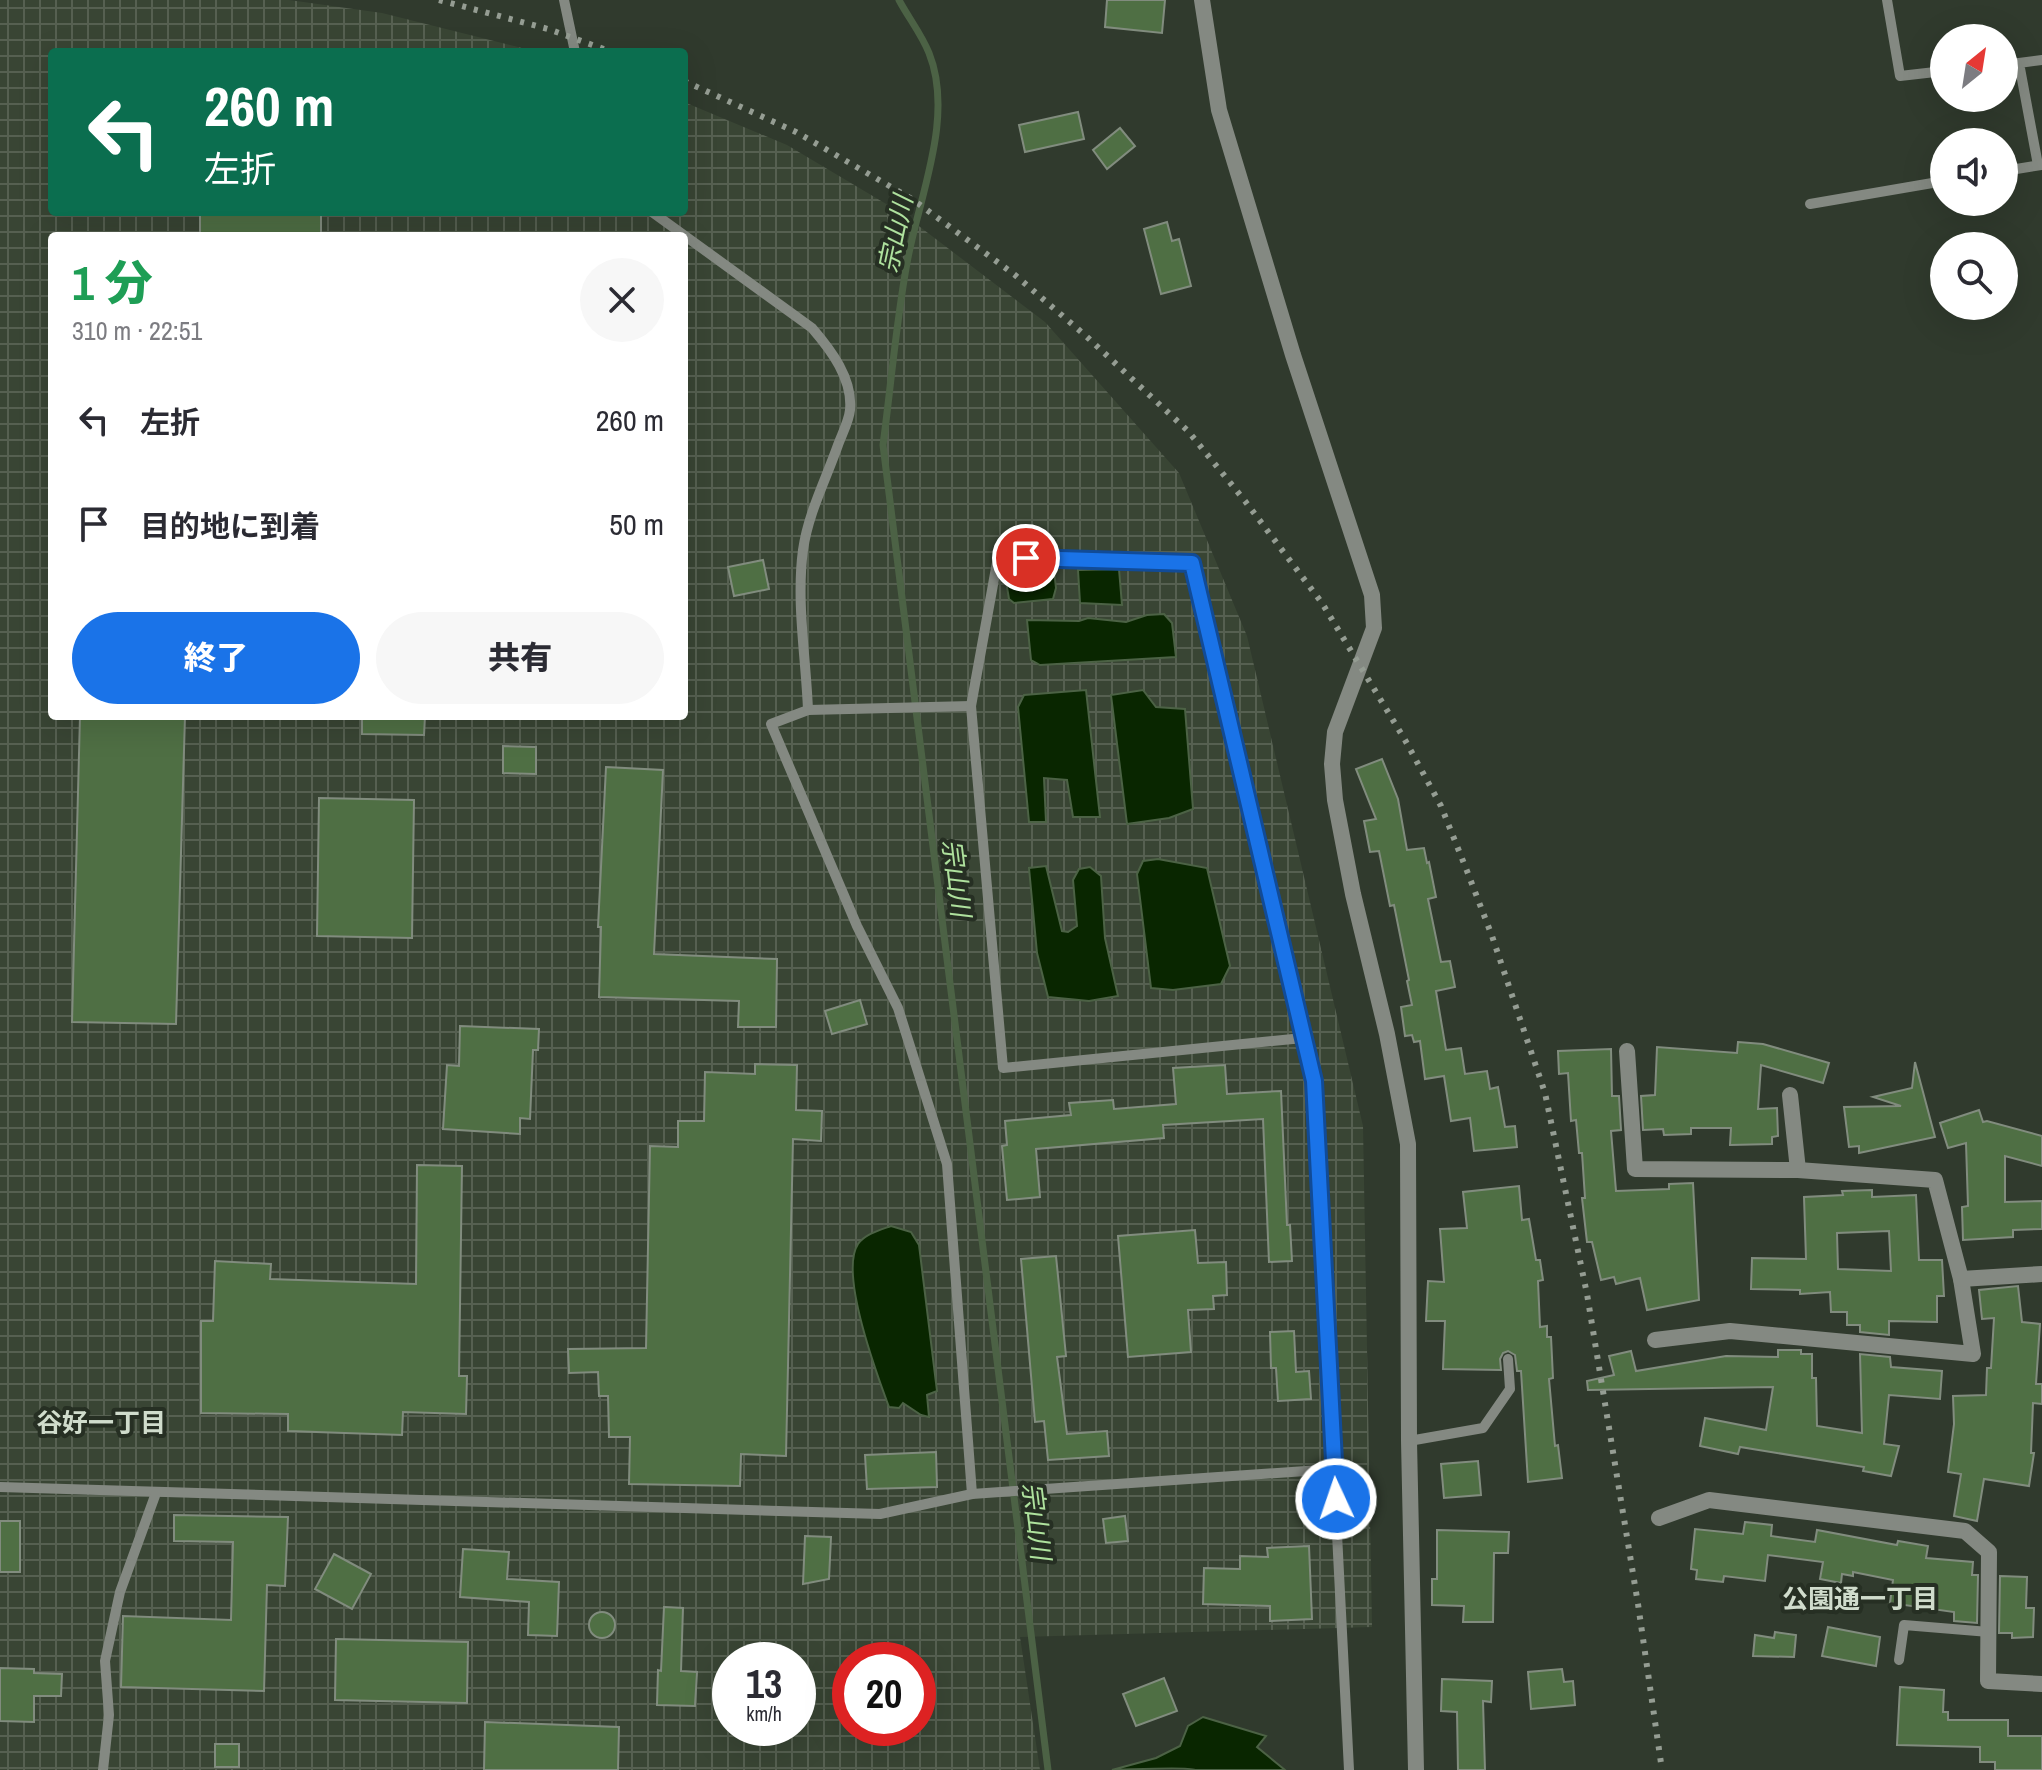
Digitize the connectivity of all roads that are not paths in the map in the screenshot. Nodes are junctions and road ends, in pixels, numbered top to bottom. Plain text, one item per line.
1 (564, 0) edge
2 (1202, 0) edge
3 (1887, 0) edge
4 (574, 48) edge
5 (2042, 60) edge
6 (2019, 63) joint
7 (1930, 73) edge
8 (2040, 165) edge
9 (2018, 169) edge
10 (1930, 183) edge
11 (1810, 204) dead end
12 (658, 216) edge
13 (680, 232) edge
14 (688, 238) edge
15 (971, 706) junction
16 (808, 710) junction
17 (1303, 1038) junction
18 (1627, 1051) dead end
19 (1790, 1095) dead end
20 (1798, 1170) junction
21 (2042, 1274) edge
22 (1961, 1279) junction
23 (1655, 1340) dead end
24 (1508, 1359) dead end
25 (1409, 1441) junction
26 (1335, 1469) junction
27 (0, 1487) edge
28 (156, 1493) junction
29 (972, 1494) junction
30 (1659, 1518) dead end
31 (1989, 1632) junction
32 (1899, 1660) dead end
33 (2042, 1684) edge
34 (103, 1770) edge
35 (1349, 1770) edge
36 (1416, 1770) edge

1 - 4 lane
2 - 25 street
3 - 7 lane
5 - 6 lane
6 - 8 lane
8 - 9 lane
10 - 11 lane
12 - 13 lane
14 - 16 lane
15 - 16 lane
15 - 17 lane
15 - 17 lane
16 - 29 lane
17 - 26 lane
18 - 20 street
19 - 20 street
20 - 22 street
21 - 22 street
22 - 23 street
24 - 25 lane
25 - 36 street
26 - 29 lane
26 - 35 lane
27 - 28 lane
28 - 29 lane
28 - 34 lane
30 - 31 street
31 - 32 lane
31 - 33 street

